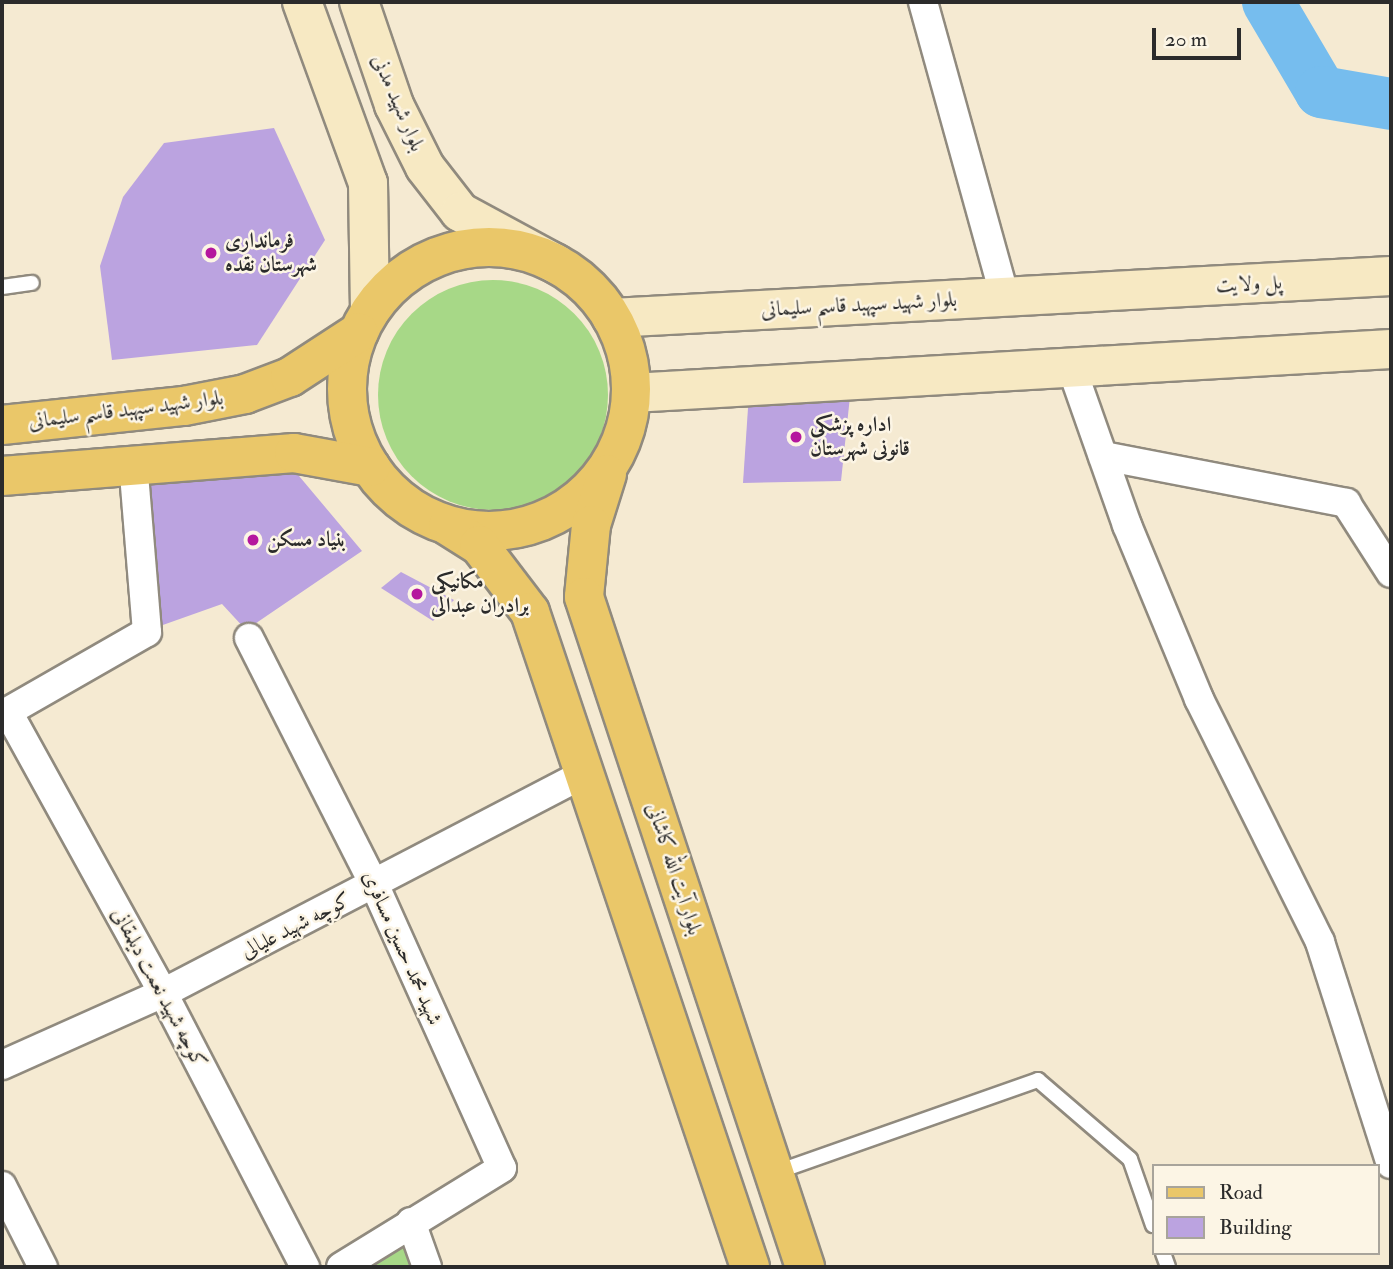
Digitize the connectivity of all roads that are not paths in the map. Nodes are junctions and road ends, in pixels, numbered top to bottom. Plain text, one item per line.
1 (302, 2) edge
2 (359, 2) edge
3 (923, 2) edge
4 (556, 264) junction
5 (1391, 276) edge
6 (32, 284) dead end
7 (2, 287) edge
8 (1106, 292) joint
9 (1005, 297) junction
10 (612, 318) junction
11 (365, 322) junction
12 (1391, 349) edge
13 (1071, 366) junction
14 (632, 393) junction
15 (184, 406) junction
16 (2, 425) edge
17 (1103, 456) junction
18 (194, 458) junction
19 (133, 463) junction
20 (370, 467) junction
21 (609, 467) junction
22 (2, 476) edge
23 (443, 524) junction
24 (1391, 573) edge
25 (249, 638) dead end
26 (5, 714) edge
27 (565, 714) junction
28 (629, 732) junction
29 (584, 774) junction
30 (375, 886) junction
31 (163, 993) junction
32 (2, 1065) edge
33 (1391, 1164) edge
34 (774, 1173) junction
35 (2, 1186) edge
36 (411, 1222) junction
37 (1152, 1222) edge
38 (43, 1267) edge
39 (305, 1267) edge
40 (341, 1267) edge
41 (427, 1267) edge
42 (750, 1267) edge
43 (805, 1267) edge

1 - 11 main road
2 - 4 main road, بلوار شهید مدنی
3 - 9 street
4 - 10 main road
4 - 11 main road
5 - 8 main road, پل ولایت
6 - 7 lane
8 - 9 main road, بلوار شهید سپهبد قاسم سلیمانی
9 - 10 main road, بلوار شهید سپهبد قاسم سلیمانی
10 - 14 main road
11 - 15 main road, بلوار شهید سپهبد قاسم سلیمانی
11 - 20 main road
12 - 13 main road
13 - 14 main road
13 - 17 street
14 - 21 main road
15 - 16 main road, بلوار شهید سپهبد قاسم سلیمانی
15 - 18 main road
17 - 24 street
17 - 33 street
18 - 19 main road
18 - 20 main road
19 - 22 main road
19 - 26 street
20 - 23 main road
21 - 23 main road
21 - 28 main road, بلوار آیت الله کاشانی
23 - 27 main road
25 - 30 street, شهید محمد حسین مسافری
26 - 31 street, کوچه شهید نعمت دیلمقانی
27 - 28 main road
27 - 29 main road
28 - 34 main road, بلوار آیت الله کاشانی
29 - 30 street, کوچه شهید علیالی
29 - 42 main road
30 - 31 street, کوچه شهید علیالی
30 - 36 street, شهید محمد حسین مسافری
31 - 32 street, کوچه شهید علیالی
31 - 39 street, کوچه شهید نعمت دیلمقانی
34 - 37 lane
34 - 43 main road, بلوار آیت الله کاشانی
35 - 38 street
36 - 40 street
36 - 41 street

